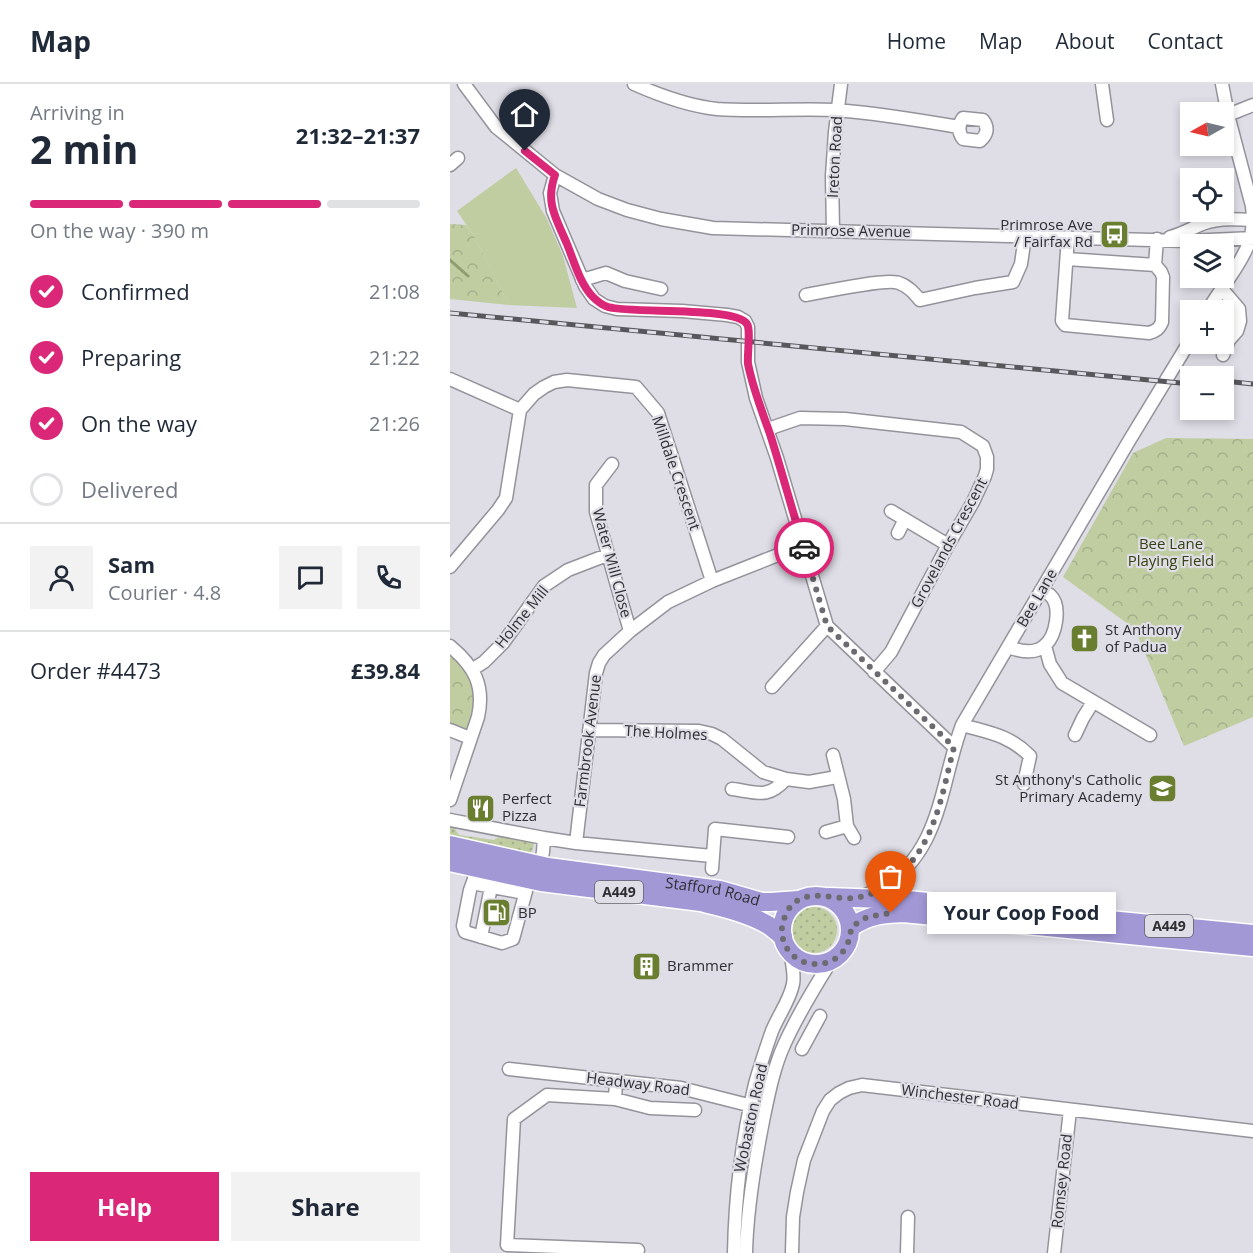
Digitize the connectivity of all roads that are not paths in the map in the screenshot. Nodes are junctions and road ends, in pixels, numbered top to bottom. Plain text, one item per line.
1 (464, 84) edge
2 (634, 84) edge
3 (841, 84) edge
4 (1102, 84) edge
5 (1222, 84) edge
6 (651, 88) edge
7 (1225, 102) edge
8 (1253, 105) edge
9 (837, 111) junction
10 (1234, 113) edge
11 (1107, 120) dead end
12 (959, 127) dead end
13 (1234, 138) edge
14 (555, 175) junction
15 (1253, 219) edge
16 (833, 231) junction
17 (1024, 236) junction
18 (1068, 237) junction
19 (1252, 238) edge
20 (1157, 239) junction
21 (1067, 259) junction
22 (1155, 265) junction
23 (1234, 269) edge
24 (582, 280) junction
25 (1221, 288) joint
26 (661, 289) dead end
27 (806, 295) dead end
28 (1214, 300) edge
29 (1182, 354) edge
30 (1223, 355) dead end
31 (450, 379) edge
32 (520, 410) junction
33 (768, 429) junction
34 (612, 464) dead end
35 (891, 511) dead end
36 (905, 519) junction
37 (898, 533) dead end
38 (948, 544) junction
39 (803, 545) junction
40 (607, 555) junction
41 (450, 567) edge
42 (712, 580) junction
43 (1041, 590) junction
44 (827, 626) junction
45 (630, 631) junction
46 (450, 646) edge
47 (1045, 646) junction
48 (1008, 647) junction
49 (473, 669) junction
50 (874, 672) junction
51 (772, 687) dead end
52 (1093, 702) junction
53 (962, 725) junction
54 (450, 730) edge
55 (589, 730) junction
56 (1075, 735) dead end
57 (1150, 735) dead end
58 (470, 738) junction
59 (954, 747) junction
60 (833, 755) dead end
61 (837, 777) junction
62 (786, 779) junction
63 (1024, 784) dead end
64 (732, 789) dead end
65 (450, 800) edge
66 (450, 819) edge
67 (847, 826) junction
68 (826, 832) dead end
69 (788, 837) dead end
70 (544, 838) junction
71 (854, 838) dead end
72 (576, 843) junction
73 (450, 845) edge
74 (712, 856) junction
75 (450, 862) edge
76 (540, 865) junction
77 (907, 867) junction
78 (712, 869) dead end
79 (474, 873) junction
80 (527, 885) junction
81 (491, 887) junction
82 (583, 888) junction
83 (829, 897) junction
84 (860, 898) junction
85 (800, 900) junction
86 (907, 900) junction
87 (851, 927) junction
88 (1253, 934) edge
89 (481, 937) junction
90 (787, 945) junction
91 (1253, 947) edge
92 (831, 961) junction
93 (820, 1016) dead end
94 (802, 1049) dead end
95 (509, 1069) dead end
96 (616, 1081) junction
97 (615, 1099) junction
98 (750, 1106) junction
99 (766, 1109) junction
100 (695, 1110) dead end
101 (1070, 1110) junction
102 (1253, 1131) edge
103 (909, 1217) dead end
104 (638, 1250) dead end
105 (734, 1253) edge
106 (746, 1253) edge
107 (792, 1253) edge
108 (907, 1253) edge
109 (1054, 1253) edge

1 - 14 street, Primrose Avenue
2 - 6 street
3 - 9 street, Ireton Road
4 - 11 street
5 - 7 street
6 - 9 street
8 - 10 street
9 - 12 street
9 - 16 street, Ireton Road
13 - 15 street
14 - 16 street, Primrose Avenue
14 - 24 street
15 - 19 street
15 - 20 street, Primrose Avenue
16 - 17 street, Primrose Avenue
17 - 18 street, Primrose Avenue
17 - 27 street
18 - 20 street, Primrose Avenue
18 - 21 street
19 - 20 street, Primrose Avenue
19 - 23 street
20 - 22 street
21 - 22 street
21 - 22 street
24 - 26 street
24 - 33 street
25 - 28 street
25 - 30 street
29 - 43 street, Bee Lane
31 - 32 street
32 - 41 street
32 - 42 street, Milldale Crescent
33 - 38 street, Grovelands Crescent
33 - 39 street
34 - 40 street, Water Mill Close
35 - 36 street
36 - 37 street
36 - 38 street
38 - 50 street, Grovelands Crescent
39 - 42 street, Farmbrook Avenue
39 - 44 street
40 - 45 street, Water Mill Close
40 - 49 street, Holme Mill
42 - 45 street, Farmbrook Avenue
43 - 47 street
43 - 48 street, Bee Lane
44 - 50 street
44 - 51 street
45 - 55 street, Farmbrook Avenue
46 - 49 street
47 - 48 street
47 - 52 street
48 - 53 street, Bee Lane
49 - 58 street
50 - 59 street
52 - 56 street
52 - 57 street
53 - 59 street, Bee Lane
53 - 63 street
54 - 58 street
55 - 62 street, The Holmes
55 - 72 street, Farmbrook Avenue
58 - 65 street
59 - 77 street, Bee Lane
60 - 61 street
61 - 62 street, The Holmes
61 - 67 street
62 - 64 street
66 - 70 street, Stafford Road
67 - 68 street
67 - 71 street
69 - 74 street, Stafford Road
70 - 72 street, Stafford Road
70 - 76 street
72 - 74 street, Stafford Road
73 - 76 highway, Stafford Road / A449
74 - 78 street, Stafford Road
75 - 79 highway, Stafford Road / A449
76 - 82 highway
76 - 85 highway, Stafford Road / A449
77 - 84 street, Bee Lane
77 - 86 street
79 - 80 highway, Stafford Road / A449
79 - 81 street
79 - 89 street
80 - 81 street
80 - 82 highway, Stafford Road / A449
80 - 89 street
81 - 89 street
82 - 90 highway, Stafford Road / A449
83 - 84 highway, A449
83 - 85 highway, A449
83 - 87 highway
84 - 86 highway, A449
85 - 90 highway
86 - 88 highway, A449
87 - 91 highway, A449
87 - 92 highway
90 - 92 highway, A449
90 - 98 street, Wobaston Road
92 - 99 street, Wobaston Road
93 - 94 street
95 - 96 street, Headway Road
96 - 97 street
96 - 98 street, Headway Road
97 - 100 street
97 - 104 street
98 - 99 street, Headway Road
98 - 105 street, Wobaston Road
99 - 106 street, Wobaston Road
101 - 102 street, Winchester Road
101 - 107 street, Winchester Road
101 - 109 street, Romsey Road
103 - 108 street

